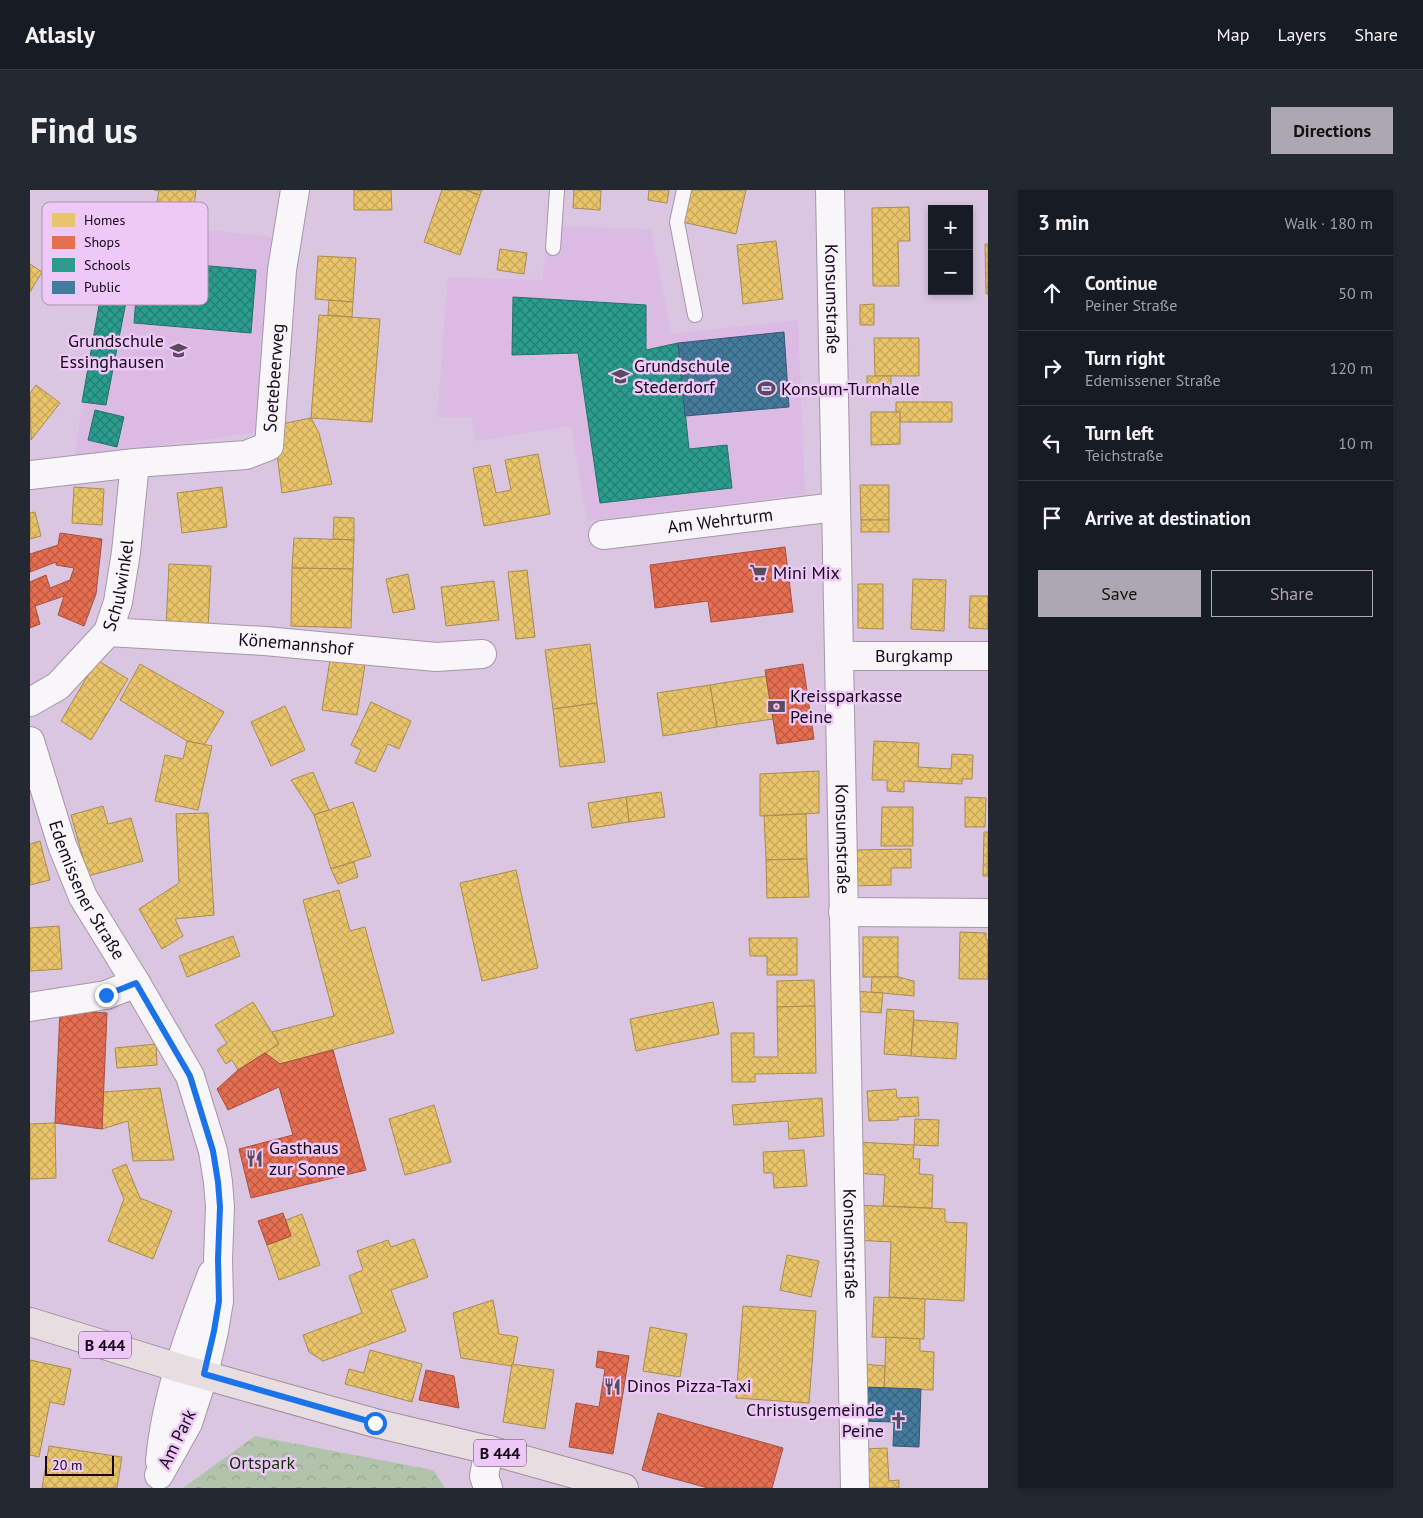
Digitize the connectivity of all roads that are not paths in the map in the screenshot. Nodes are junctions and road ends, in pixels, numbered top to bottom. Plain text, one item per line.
1 (295, 190) edge
2 (557, 190) edge
3 (684, 190) edge
4 (830, 190) edge
5 (553, 248) dead end
6 (695, 315) dead end
7 (135, 463) junction
8 (30, 475) edge
9 (836, 507) junction
10 (603, 535) dead end
11 (108, 632) junction
12 (482, 654) dead end
13 (839, 656) junction
14 (988, 656) edge
15 (30, 702) edge
16 (30, 741) edge
17 (843, 912) junction
18 (988, 913) edge
19 (136, 983) junction
20 (30, 1008) edge
21 (30, 1322) edge
22 (191, 1371) junction
23 (489, 1450) junction
24 (157, 1482) edge
25 (488, 1488) edge
26 (624, 1488) edge
27 (855, 1488) edge

1 - 7 street, Soetebeerweg
2 - 5 lane
3 - 6 lane
4 - 9 street, Konsumstraße
7 - 8 street, Soetebeerweg
7 - 11 street, Schulwinkel
9 - 10 street, Am Wehrturm
9 - 13 street, Konsumstraße
11 - 12 street, Könemannshof
11 - 15 street, Schulwinkel
13 - 14 street, Burgkamp
13 - 17 street, Konsumstraße
16 - 19 street, Edemissener Straße
17 - 18 street
17 - 27 street, Konsumstraße
19 - 20 street
19 - 22 street, Edemissener Straße
21 - 22 main road, B 444
22 - 23 main road, B 444
22 - 24 street, Am Park
23 - 25 street
23 - 26 main road, B 444

